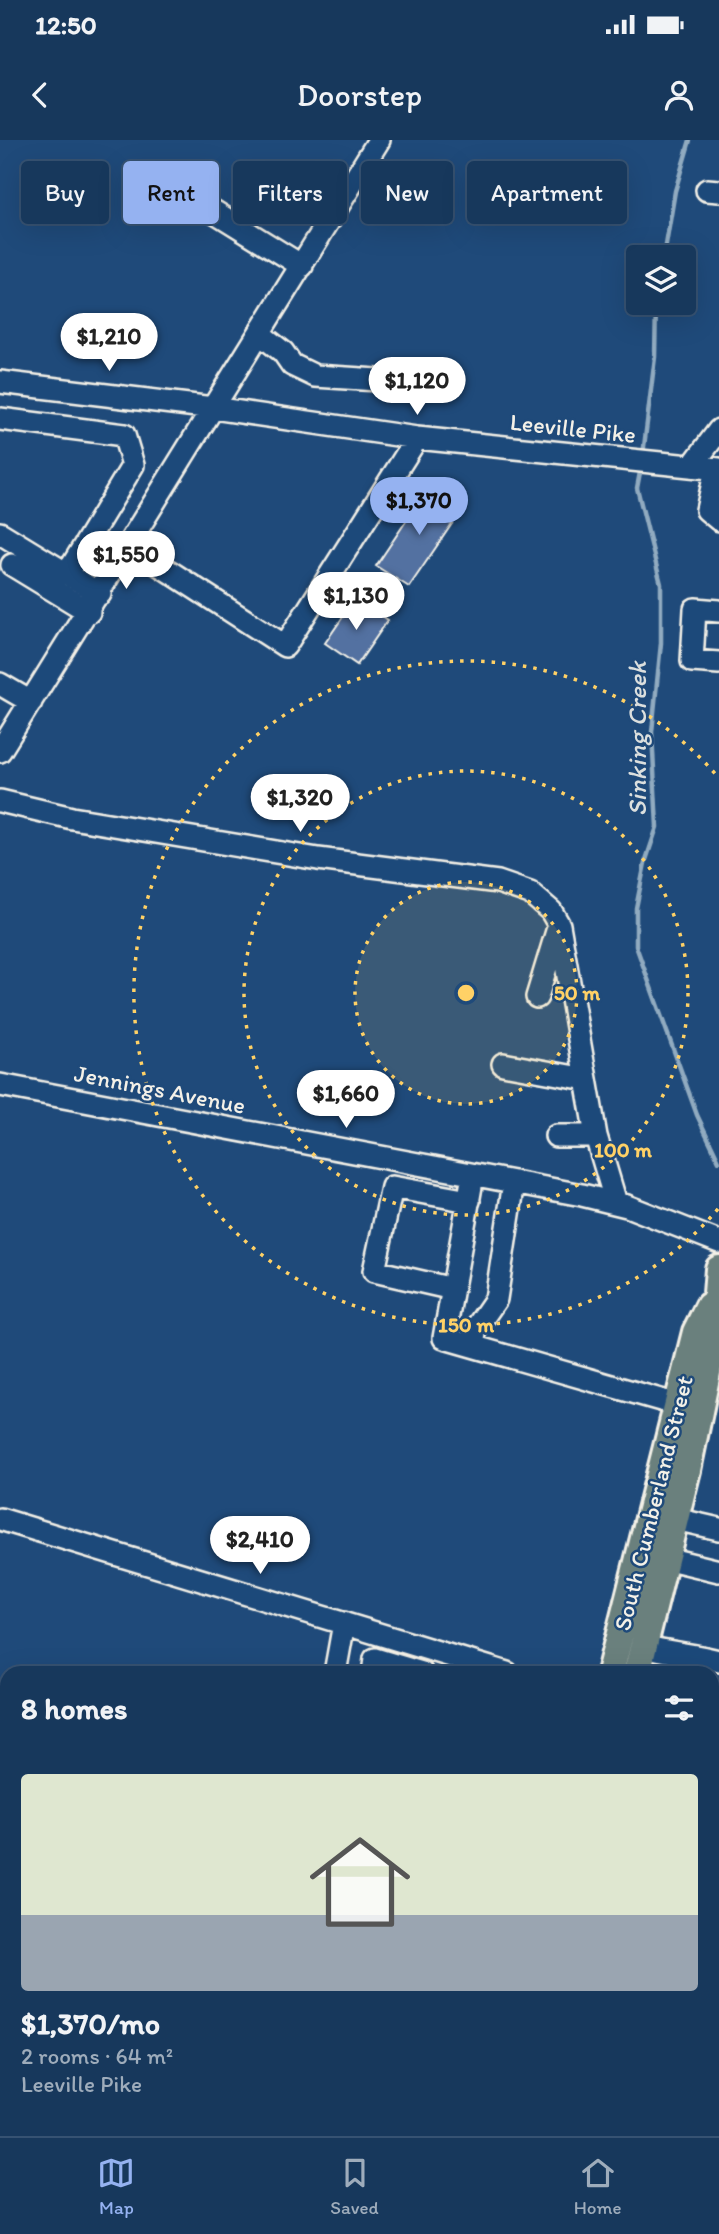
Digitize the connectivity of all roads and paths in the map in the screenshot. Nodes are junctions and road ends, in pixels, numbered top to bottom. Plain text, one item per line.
1 (379, 140) edge
2 (219, 214) edge
3 (302, 266) junction
4 (260, 334) junction
5 (0, 382) edge
6 (409, 382) dead end
7 (213, 408) junction
8 (0, 419) edge
9 (718, 436) edge
10 (417, 438) junction
11 (692, 466) junction
12 (718, 469) edge
13 (719, 520) edge
14 (0, 533) edge
15 (130, 546) junction
16 (12, 565) dead end
17 (67, 574) junction
18 (94, 603) junction
19 (719, 611) edge
20 (719, 663) edge
21 (0, 684) edge
22 (31, 702) junction
23 (1, 747) edge
24 (0, 801) edge
25 (559, 925) junction
26 (537, 997) dead end
27 (503, 1064) dead end
28 (586, 1079) junction
29 (0, 1085) edge
30 (556, 1136) dead end
31 (596, 1136) junction
32 (473, 1175) junction
33 (514, 1182) junction
34 (469, 1200) junction
35 (616, 1203) junction
36 (719, 1242) edge
37 (719, 1269) edge
38 (453, 1289) junction
39 (714, 1296) junction
40 (473, 1345) junction
41 (678, 1405) junction
42 (0, 1518) edge
43 (675, 1519) junction
44 (719, 1529) edge
45 (665, 1558) junction
46 (719, 1571) edge
47 (344, 1623) junction
48 (416, 1645) junction
49 (644, 1646) junction
50 (339, 1649) junction
51 (719, 1661) edge
52 (336, 1666) edge
53 (374, 1666) edge
54 (414, 1666) edge
55 (484, 1666) edge
56 (612, 1666) edge
57 (639, 1666) edge
58 (677, 1666) edge
59 (680, 1666) edge

1 - 3 street
2 - 3 street
3 - 4 street
4 - 6 street
4 - 7 street
5 - 7 street, Leeville Pike
7 - 10 street, Leeville Pike
7 - 15 street
8 - 17 street
9 - 11 street
10 - 11 street, Leeville Pike
10 - 15 street
11 - 12 street, Leeville Pike
12 - 13 street
14 - 17 street
15 - 18 street
16 - 18 street
17 - 18 street
18 - 22 street
19 - 20 street
21 - 22 street
22 - 23 street
24 - 25 street
25 - 26 street
25 - 28 street
27 - 28 street
28 - 31 street
29 - 32 street, Jennings Avenue
30 - 31 street
31 - 35 street
32 - 33 street, Jennings Avenue
32 - 34 street
33 - 35 street, Jennings Avenue
33 - 40 street
34 - 38 street
34 - 38 street
35 - 36 street, Jennings Avenue
37 - 39 main road, South Cumberland Street
38 - 40 street
39 - 41 main road, South Cumberland Street
39 - 43 main road, South Cumberland Street
40 - 41 street
41 - 56 main road, South Cumberland Street
42 - 47 street
43 - 44 street
43 - 45 main road, South Cumberland Street
45 - 46 street
45 - 49 main road, South Cumberland Street
47 - 48 street
47 - 50 street
48 - 54 street
48 - 55 street
49 - 57 main road, South Cumberland Street
49 - 58 street
50 - 52 street
50 - 53 street
51 - 59 street

